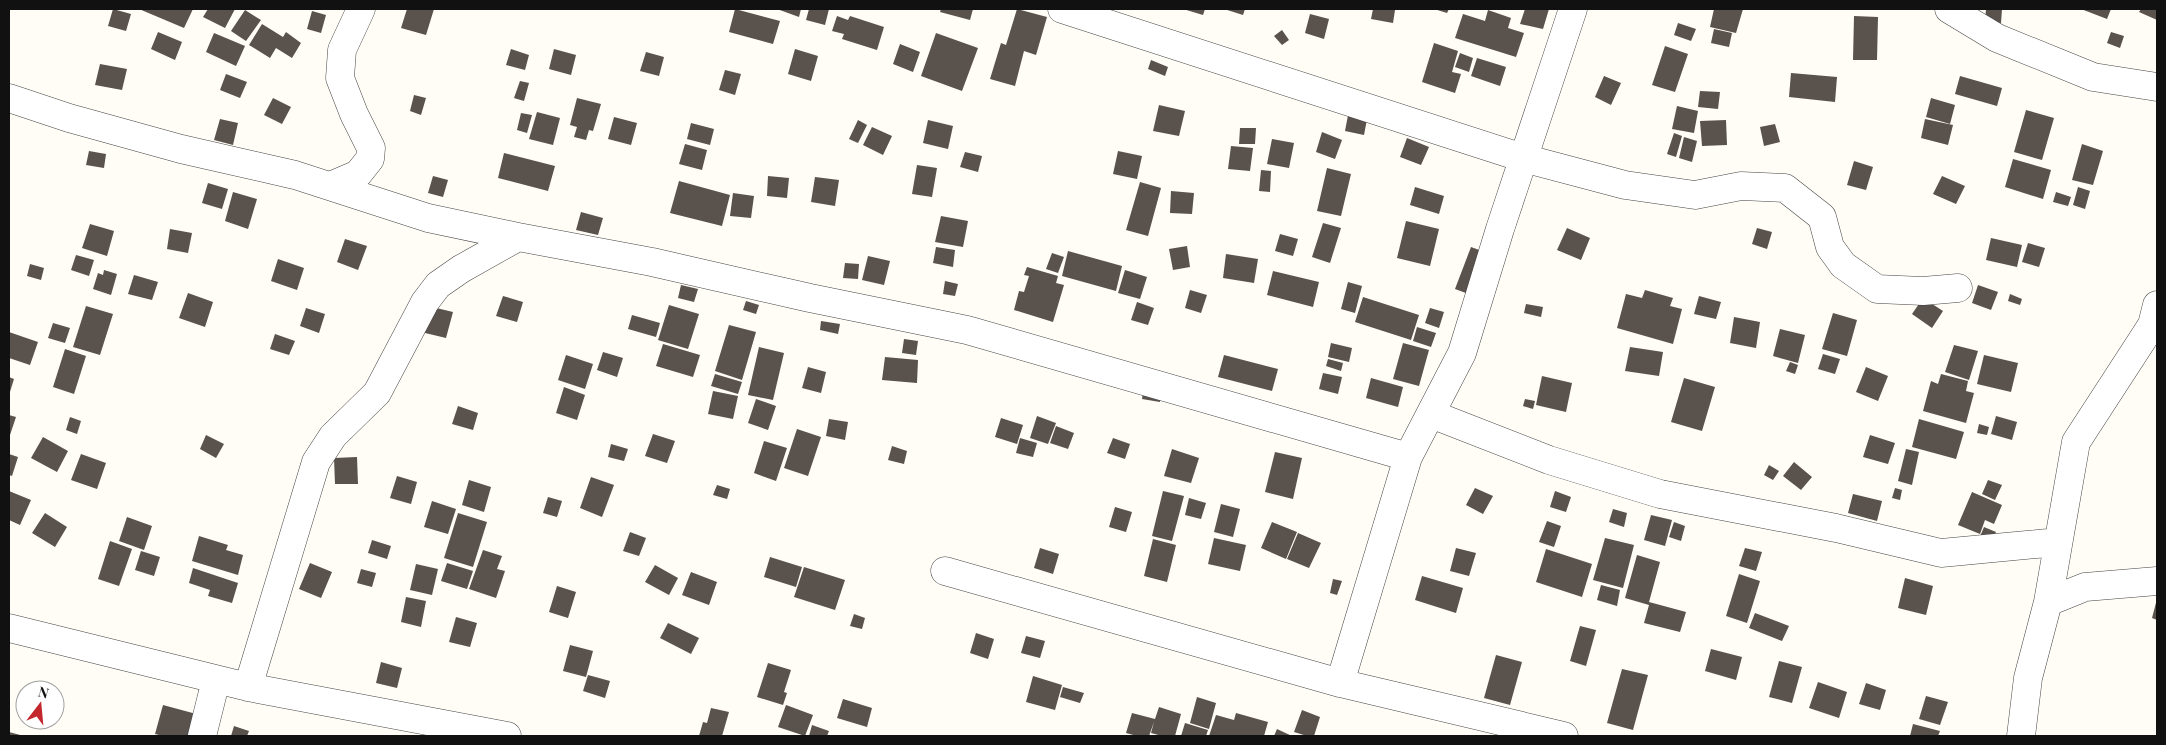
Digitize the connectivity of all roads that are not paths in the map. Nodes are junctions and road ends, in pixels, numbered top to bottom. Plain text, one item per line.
1 (361, 9) edge
2 (1062, 9) edge
3 (1573, 9) edge
4 (1949, 9) edge
5 (2157, 88) edge
6 (9, 98) edge
7 (1524, 158) junction
8 (330, 186) junction
9 (518, 238) junction
10 (1958, 288) dead end
11 (2156, 323) edge
12 (1431, 414) junction
13 (1408, 457) junction
14 (2058, 542) junction
15 (945, 571) dead end
16 (2157, 581) edge
17 (2048, 602) junction
18 (9, 628) edge
19 (216, 680) junction
20 (1340, 683) junction
21 (248, 687) junction
22 (202, 736) edge
23 (507, 736) edge
24 (1564, 736) edge
25 (2021, 736) edge

1 - 8 street
2 - 7 street
3 - 7 street
4 - 5 street
6 - 8 street
7 - 10 street
7 - 12 street
8 - 9 street
9 - 13 street
9 - 21 street
11 - 14 street
12 - 13 street
12 - 14 street
13 - 20 street
14 - 17 street
15 - 20 street
16 - 17 street
17 - 25 street
18 - 19 street
19 - 21 street
19 - 22 street
20 - 24 street
21 - 23 street

